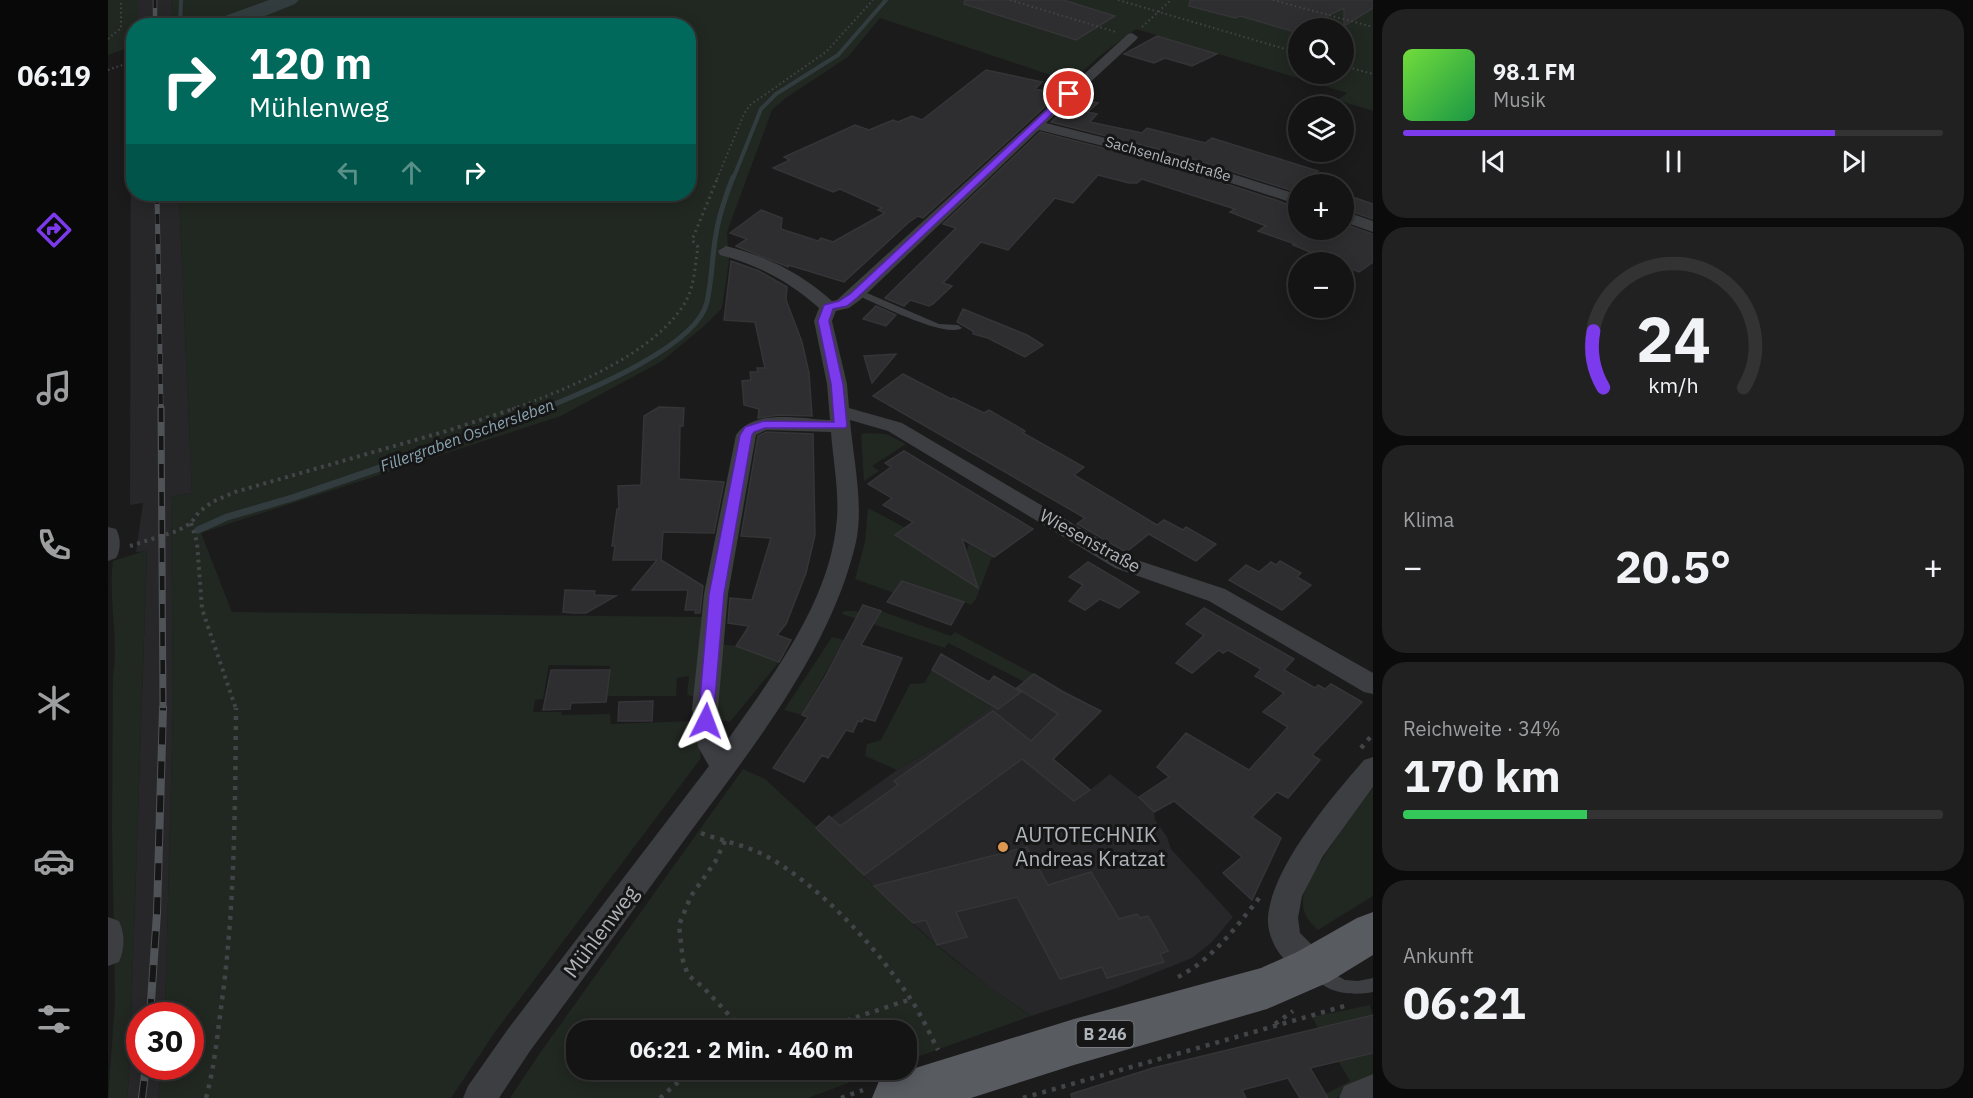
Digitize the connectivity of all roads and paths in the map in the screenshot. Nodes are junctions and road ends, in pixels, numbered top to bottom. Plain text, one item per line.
1 (121, 0) edge
2 (873, 0) edge
3 (1010, 0) edge
4 (1118, 0) edge
5 (1171, 0) edge
6 (1273, 0) edge
7 (1158, 12) junction
8 (1373, 27) edge
9 (1132, 37) junction
10 (108, 39) edge
11 (1288, 50) edge
12 (126, 64) edge
13 (1354, 69) edge
14 (108, 70) edge
15 (1373, 74) edge
16 (1036, 125) junction
17 (1288, 196) edge
18 (1354, 220) edge
19 (1373, 227) edge
20 (726, 251) dead end
21 (857, 292) junction
22 (828, 307) junction
23 (958, 328) dead end
24 (840, 418) junction
25 (191, 523) junction
26 (108, 546) edge
27 (1373, 685) edge
28 (1373, 734) edge
29 (1366, 760) edge
30 (723, 767) junction
31 (682, 824) junction
32 (725, 841) junction
33 (1265, 887) dead end
34 (108, 930) edge
35 (1373, 932) edge
36 (108, 952) edge
37 (1313, 967) junction
38 (1170, 980) dead end
39 (1373, 985) edge
40 (910, 999) junction
41 (1352, 1004) dead end
42 (731, 1020) edge
43 (848, 1020) edge
44 (943, 1059) dead end
45 (681, 1080) edge
46 (1373, 1090) edge
47 (884, 1092) edge
48 (206, 1098) edge
49 (480, 1098) edge
50 (660, 1098) edge
51 (841, 1098) edge
52 (1023, 1098) edge
53 (1356, 1098) edge

1 - 10 path
2 - 25 path
3 - 9 path
4 - 7 path
5 - 7 path
6 - 8 path
7 - 9 path
7 - 11 path
9 - 16 street
12 - 14 path
13 - 15 path
16 - 17 street, Sachsenlandstraße
16 - 21 street
18 - 19 street
20 - 22 street
21 - 22 street
21 - 23 lane
22 - 24 street, Mühlenweg
24 - 27 street, Wiesenstraße
24 - 30 street, Mühlenweg
24 - 30 street
25 - 26 path
25 - 48 path
28 - 29 path
29 - 37 street
30 - 31 street, Mühlenweg
31 - 32 path
31 - 49 street, Mühlenweg
32 - 40 path
32 - 42 path
33 - 38 path
34 - 36 street
35 - 37 main road, B 246
37 - 39 lane
37 - 47 main road, B 246
40 - 43 path
40 - 44 path
41 - 52 path
45 - 50 path
46 - 53 street
47 - 51 path

